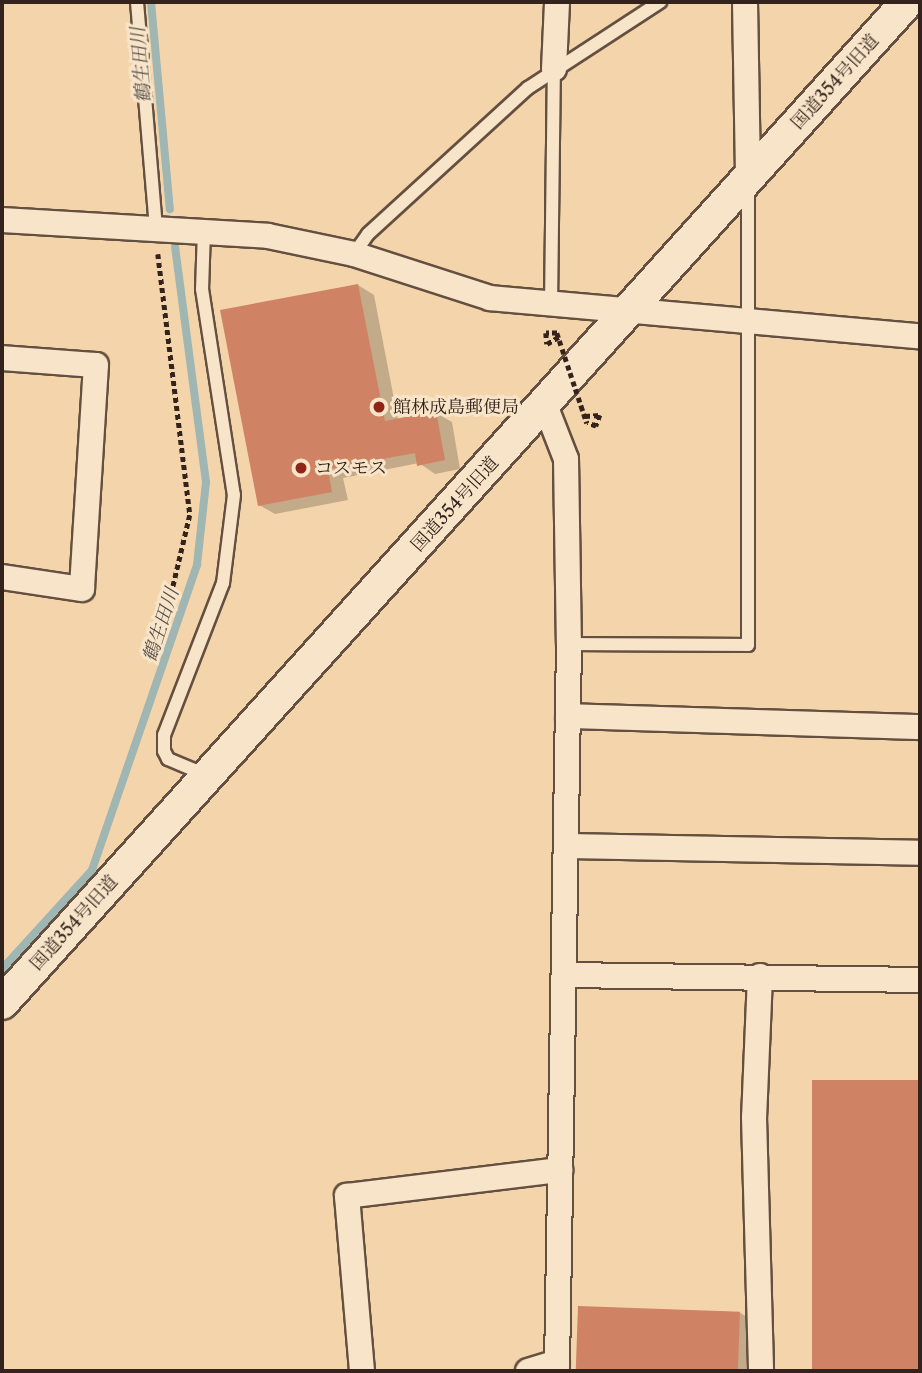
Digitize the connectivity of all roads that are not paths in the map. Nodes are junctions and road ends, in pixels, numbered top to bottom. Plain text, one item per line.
1 (137, 2) edge
2 (557, 2) edge
3 (660, 2) edge
4 (745, 2) edge
5 (906, 2) edge
6 (554, 69) junction
7 (748, 180) junction
8 (2, 220) edge
9 (156, 228) junction
10 (204, 230) junction
11 (354, 254) junction
12 (551, 306) junction
13 (626, 314) junction
14 (748, 324) junction
15 (920, 336) edge
16 (2, 358) edge
17 (545, 405) junction
18 (2, 577) edge
19 (569, 644) junction
20 (568, 716) junction
21 (920, 727) edge
22 (206, 775) junction
23 (568, 846) junction
24 (920, 853) edge
25 (565, 975) junction
26 (760, 976) junction
27 (920, 980) edge
28 (2, 1003) edge
29 (560, 1170) junction
30 (557, 1367) edge
31 (362, 1371) edge
32 (528, 1371) edge
33 (761, 1371) edge

1 - 9 lane
2 - 6 street
3 - 6 lane
4 - 7 street
5 - 7 street, 国道354号旧道
6 - 11 lane
6 - 12 lane
7 - 13 street, 国道354号旧道
7 - 14 lane
8 - 9 street
9 - 10 street
10 - 11 street
10 - 22 lane
11 - 12 street
12 - 13 street
13 - 14 street
13 - 17 street, 国道354号旧道
14 - 15 street
14 - 19 lane
16 - 18 street
17 - 19 street
17 - 22 street, 国道354号旧道
19 - 20 street
20 - 21 street
20 - 23 street
22 - 28 street, 国道354号旧道
23 - 24 street
23 - 25 street
25 - 26 street
25 - 29 street
26 - 27 street
26 - 33 street
29 - 30 street
29 - 31 street
30 - 32 street

